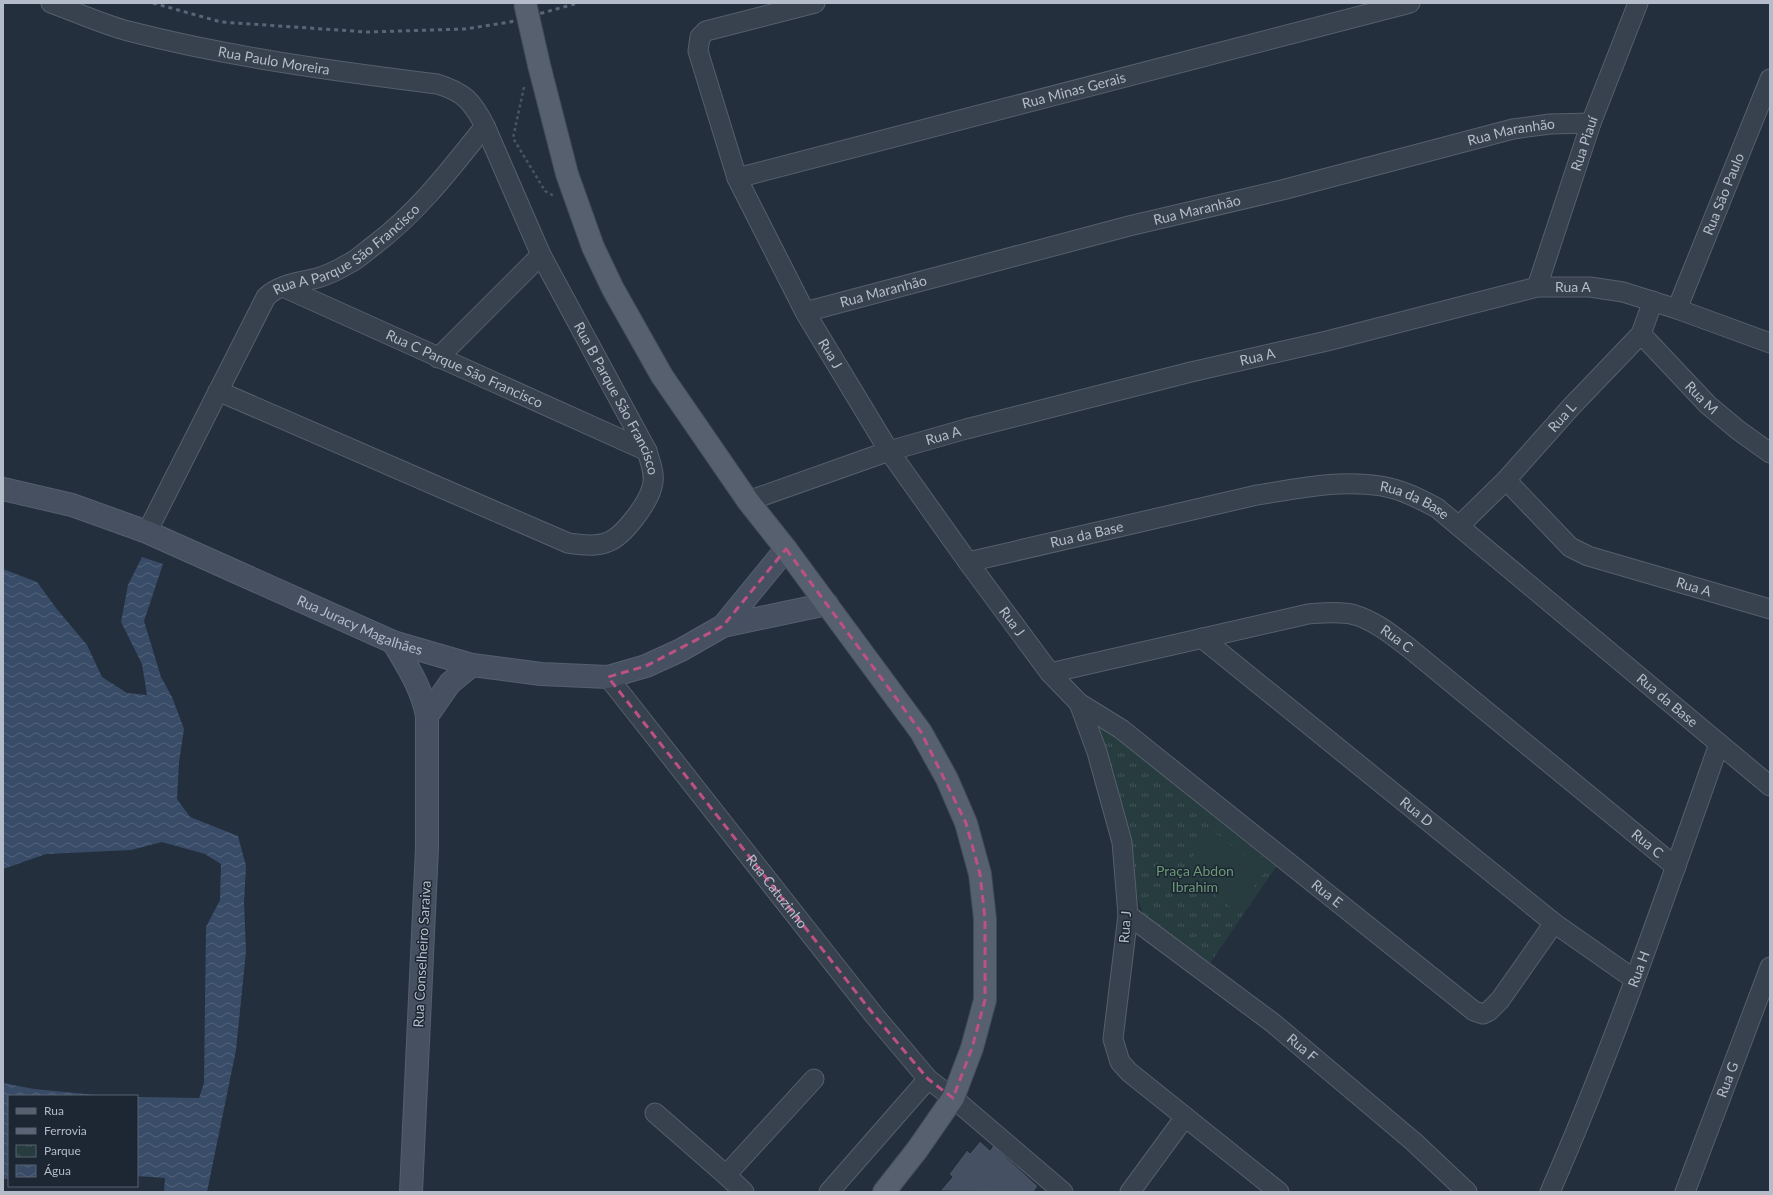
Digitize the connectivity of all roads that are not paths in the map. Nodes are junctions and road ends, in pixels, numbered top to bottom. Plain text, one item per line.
1 (51, 3) edge
2 (525, 3) edge
3 (815, 3) edge
4 (1410, 3) edge
5 (1638, 3) edge
6 (1770, 79) edge
7 (1591, 123) junction
8 (484, 126) junction
9 (737, 178) junction
10 (541, 255) junction
11 (282, 287) junction
12 (1538, 287) junction
13 (1653, 301) junction
14 (1678, 309) junction
15 (805, 312) junction
16 (1642, 334) junction
17 (1770, 342) edge
18 (438, 358) junction
19 (218, 391) junction
20 (647, 451) junction
21 (889, 451) junction
22 (1770, 453) edge
23 (1506, 480) junction
24 (3, 489) edge
25 (748, 501) junction
26 (1459, 526) junction
27 (146, 532) junction
28 (786, 549) junction
29 (968, 562) junction
30 (827, 604) junction
31 (1770, 608) edge
32 (723, 626) junction
33 (1202, 638) junction
34 (393, 642) junction
35 (472, 665) junction
36 (1050, 673) junction
37 (608, 677) junction
38 (1079, 703) junction
39 (427, 716) junction
40 (1719, 744) junction
41 (1770, 786) edge
42 (1676, 867) junction
43 (1128, 915) junction
44 (1554, 923) junction
45 (1770, 967) edge
46 (1634, 980) junction
47 (814, 1079) dead end
48 (928, 1079) junction
49 (953, 1098) junction
50 (655, 1113) dead end
51 (1185, 1117) junction
52 (726, 1174) junction
53 (411, 1192) edge
54 (744, 1192) edge
55 (829, 1192) edge
56 (884, 1192) edge
57 (1063, 1192) edge
58 (1130, 1192) edge
59 (1279, 1192) edge
60 (1466, 1192) edge
61 (1550, 1192) edge
62 (1685, 1192) edge

1 - 8 street, Rua Paulo Moreira
2 - 25 main road, bridge
3 - 9 street, Rua J
4 - 9 street, Rua Minas Gerais
5 - 7 street, Rua Piauí
6 - 14 street, Rua São Paulo
7 - 12 street, Rua Piauí
7 - 15 street, Rua Maranhão
8 - 10 street, Rua B Parque São Francisco
8 - 11 street, Rua A Parque São Francisco
9 - 15 street, Rua J
10 - 18 street
10 - 20 street, Rua B Parque São Francisco
11 - 18 street, Rua C Parque São Francisco
11 - 19 street, Rua A Parque São Francisco
12 - 13 street, Rua A
12 - 21 street, Rua A
13 - 14 street, Rua A
13 - 16 street, Rua L
14 - 17 street, Rua A
15 - 21 street, Rua J
16 - 22 street, Rua M
16 - 23 street, Rua L
18 - 20 street, Rua C Parque São Francisco
19 - 20 street, Rua B Parque São Francisco
19 - 27 street, Rua A Parque São Francisco
21 - 25 street, Rua A
21 - 29 street, Rua J
23 - 26 street, Rua L
23 - 31 street, Rua A
24 - 27 street, Rua Juracy Magalhães
25 - 28 main road
26 - 29 street, Rua da Base
26 - 40 street, Rua da Base
27 - 34 street, Rua Juracy Magalhães
28 - 30 main road
28 - 32 street
29 - 36 street, Rua J
30 - 32 street
30 - 49 main road
32 - 37 street, Rua Juracy Magalhães
33 - 36 street, Rua C
33 - 42 street, Rua C
33 - 44 street, Rua D
34 - 35 street, Rua Juracy Magalhães
34 - 39 street, Rua Conselheiro Saraiva
35 - 37 street, Rua Juracy Magalhães
35 - 39 street
36 - 38 street, Rua J
37 - 48 street, Rua Catuzinho
38 - 43 street, Rua J
38 - 44 street, Rua E
39 - 53 street, Rua Conselheiro Saraiva
40 - 41 street, Rua da Base
40 - 42 street, Rua H
42 - 46 street, Rua H
43 - 51 street, Rua J
43 - 60 street, Rua F
44 - 46 street, Rua D
45 - 62 street, Rua G
46 - 61 street, Rua H
47 - 52 street
48 - 49 street, Rua Catuzinho
48 - 55 street
49 - 56 main road
49 - 57 street, Rua Catuzinho
50 - 52 street
51 - 58 street
51 - 59 street, Rua J
52 - 54 street

